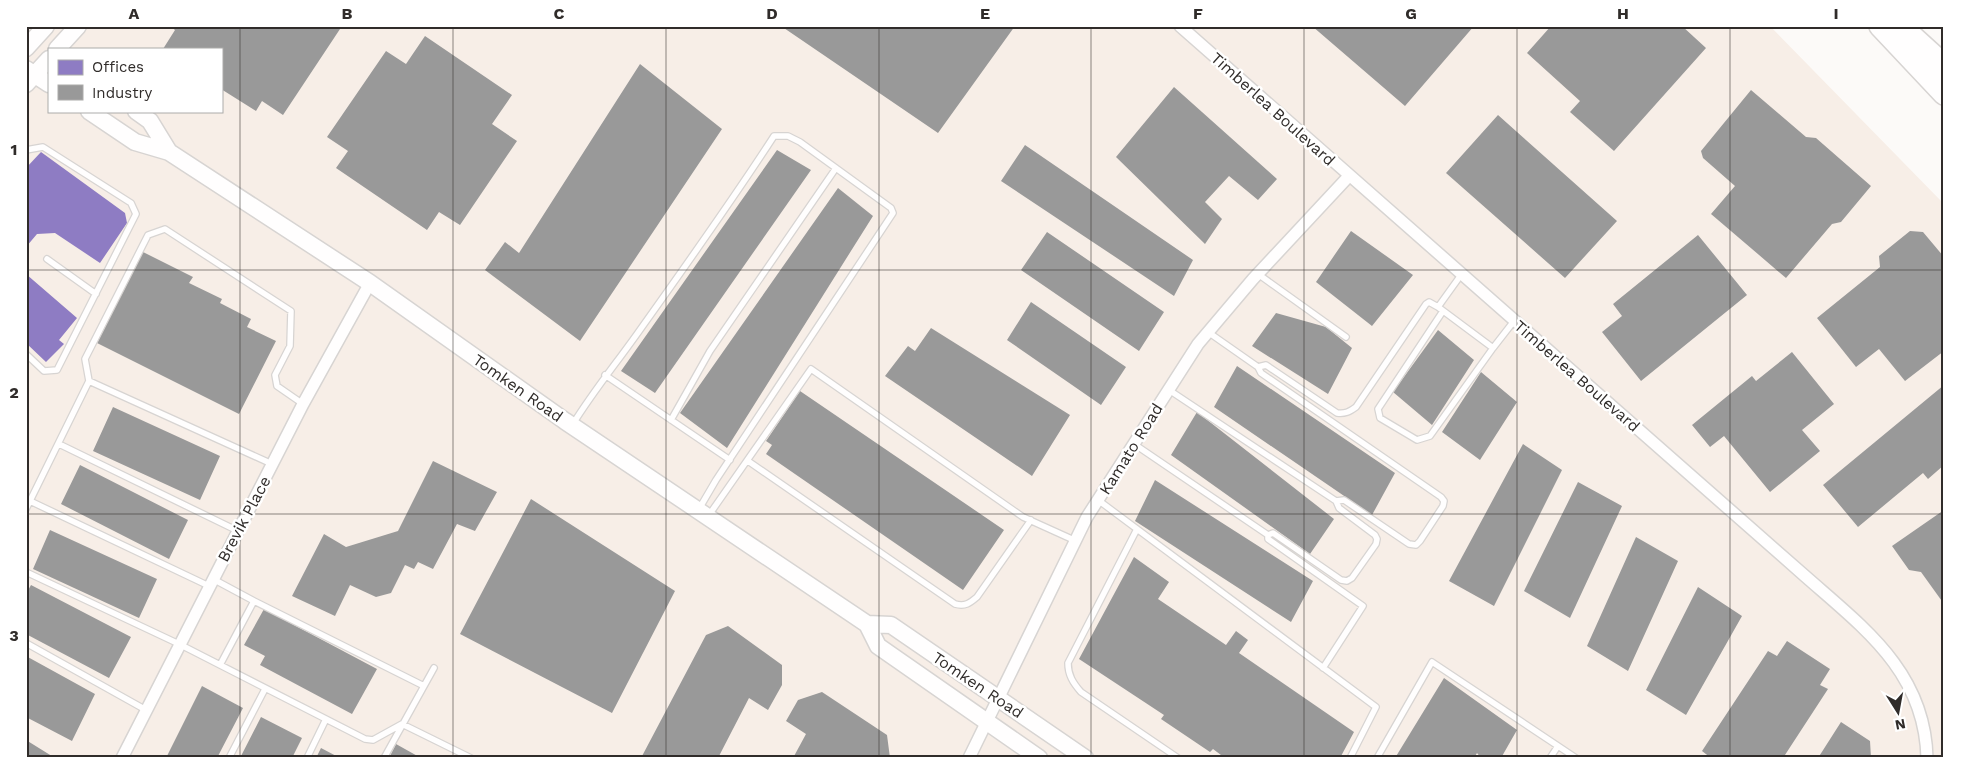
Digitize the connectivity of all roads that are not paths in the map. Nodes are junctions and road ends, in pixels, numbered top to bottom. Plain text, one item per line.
1 (46, 26) edge
2 (78, 26) edge
3 (1180, 26) edge
4 (1880, 26) edge
5 (1900, 26) edge
6 (29, 41) edge
7 (58, 48) edge
8 (48, 50) edge
9 (48, 59) edge
10 (1944, 65) edge
11 (29, 76) edge
12 (48, 84) edge
13 (1944, 94) edge
14 (90, 112) edge
15 (137, 112) edge
16 (26, 150) edge
17 (169, 152) junction
18 (836, 168) junction
19 (1348, 176) junction
20 (47, 259) dead end
21 (1258, 274) junction
22 (1461, 274) junction
23 (370, 283) junction
24 (96, 294) junction
25 (1440, 309) junction
26 (1514, 321) junction
27 (1208, 332) junction
28 (1346, 337) dead end
29 (1493, 348) junction
30 (26, 354) edge
31 (1258, 367) junction
32 (605, 375) junction
33 (89, 381) junction
34 (1169, 390) junction
35 (303, 404) junction
36 (671, 420) junction
37 (572, 426) junction
38 (59, 444) junction
39 (1134, 444) junction
40 (730, 460) junction
41 (748, 461) junction
42 (272, 464) junction
43 (1098, 500) junction
44 (30, 501) junction
45 (1336, 501) junction
46 (26, 509) edge
47 (703, 514) junction
48 (1031, 520) junction
49 (1137, 529) junction
50 (238, 531) junction
51 (1268, 536) junction
52 (1076, 541) junction
53 (26, 572) edge
54 (211, 583) junction
55 (254, 601) junction
56 (867, 624) junction
57 (26, 643) edge
58 (179, 644) junction
59 (220, 666) junction
60 (434, 668) dead end
61 (1323, 668) junction
62 (424, 686) junction
63 (265, 689) junction
64 (997, 698) junction
65 (146, 710) junction
66 (326, 719) junction
67 (986, 721) junction
68 (402, 724) junction
69 (1558, 746) junction
70 (458, 755) edge
71 (122, 758) edge
72 (229, 758) edge
73 (307, 758) edge
74 (384, 758) edge
75 (471, 758) edge
76 (969, 758) edge
77 (1038, 758) edge
78 (1085, 758) edge
79 (1178, 758) edge
80 (1350, 758) edge
81 (1377, 758) edge
82 (1550, 758) edge
83 (1576, 758) edge
84 (1927, 758) edge

1 - 6 main road
2 - 7 main road
3 - 19 street, Timberlea Boulevard
4 - 13 highway
5 - 10 highway
6 - 8 main road
9 - 11 main road
11 - 12 main road
14 - 17 main road, Tomken Road
15 - 17 main road, Tomken Road
16 - 24 lane
17 - 23 main road, Tomken Road
18 - 32 lane
18 - 36 lane
18 - 40 lane
19 - 21 street, Kamato Road
19 - 22 street, Timberlea Boulevard
20 - 24 lane
21 - 27 street, Kamato Road
21 - 28 lane
22 - 25 lane
22 - 26 street, Timberlea Boulevard
23 - 35 street, Brevik Place
23 - 37 main road, Tomken Road
24 - 30 lane
25 - 29 lane
25 - 29 lane
25 - 31 lane
26 - 29 lane
26 - 84 street, Timberlea Boulevard
27 - 31 lane
27 - 34 street, Kamato Road
31 - 45 lane
32 - 36 lane
32 - 37 lane
33 - 35 lane
33 - 38 lane
33 - 42 lane
34 - 39 street, Kamato Road
34 - 45 lane
35 - 42 street, Brevik Place
36 - 40 lane
37 - 47 main road, Tomken Road
38 - 44 lane
38 - 50 lane
39 - 43 street, Kamato Road
39 - 51 lane
40 - 47 lane
41 - 47 lane
41 - 48 lane
41 - 48 lane
42 - 50 street, Brevik Place
43 - 49 lane
43 - 52 street, Kamato Road
44 - 46 lane
44 - 54 lane
45 - 51 lane
47 - 56 main road, Tomken Road
48 - 52 lane
49 - 61 lane
49 - 79 lane
50 - 54 street, Brevik Place
51 - 61 lane
52 - 64 street, Kamato Road
53 - 58 lane
54 - 55 lane
54 - 58 street, Brevik Place
55 - 59 lane
55 - 62 lane
56 - 64 main road, Tomken Road
56 - 67 main road, Tomken Road
57 - 65 lane
58 - 59 lane
58 - 65 street, Brevik Place
59 - 63 lane
60 - 62 lane
61 - 80 lane
62 - 68 lane
63 - 66 lane
63 - 72 lane
64 - 67 street, Kamato Road
64 - 78 main road, Tomken Road
65 - 71 street, Brevik Place
66 - 68 lane
66 - 73 lane
67 - 76 street, Kamato Road
67 - 77 main road, Tomken Road
68 - 70 lane
68 - 74 lane
69 - 81 lane
69 - 82 lane
69 - 83 lane
70 - 75 lane

